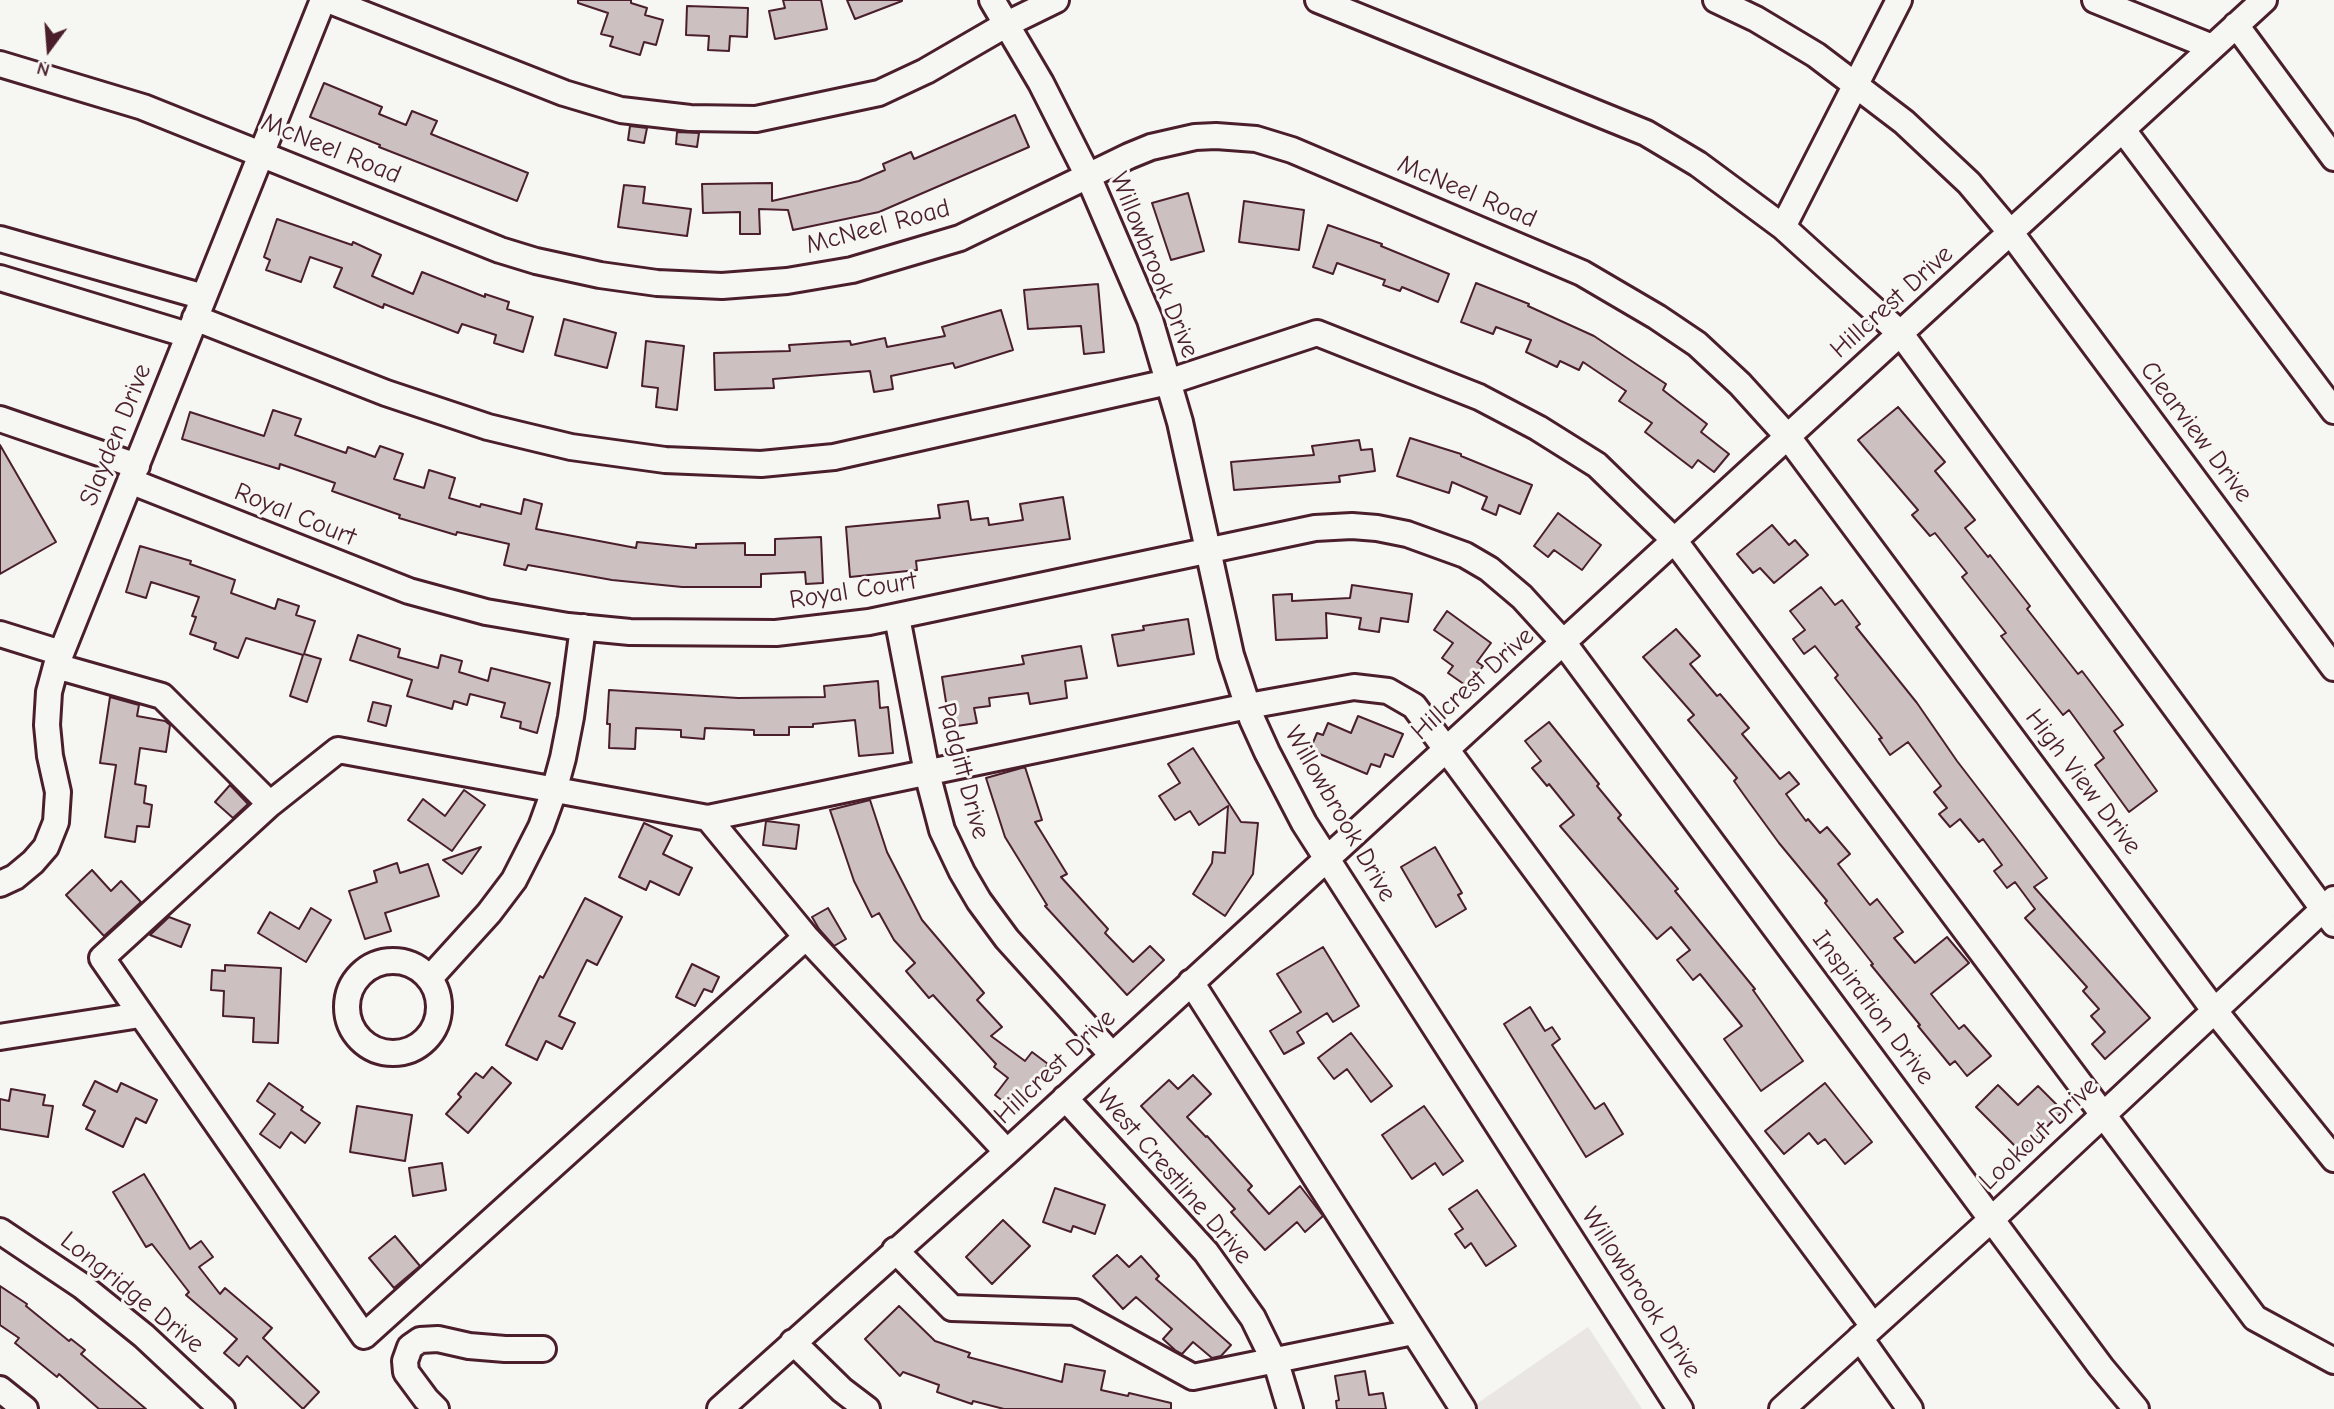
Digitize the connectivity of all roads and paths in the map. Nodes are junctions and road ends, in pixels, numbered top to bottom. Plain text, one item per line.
1 (325, 0) edge
2 (992, 0) edge
3 (1056, 0) edge
4 (1318, 0) edge
5 (1716, 0) edge
6 (1899, 0) edge
7 (2095, 0) edge
8 (2264, 0) edge
9 (1007, 24) junction
10 (2236, 25) junction
11 (2212, 47) junction
12 (0, 64) edge
13 (1856, 85) junction
14 (2123, 130) junction
15 (262, 154) junction
16 (2334, 158) edge
17 (1087, 176) junction
18 (1783, 227) junction
19 (2011, 233) junction
20 (0, 239) edge
21 (0, 278) edge
22 (196, 317) junction
23 (1901, 334) junction
24 (1168, 382) junction
25 (2334, 411) edge
26 (0, 419) edge
27 (1788, 437) junction
28 (134, 473) junction
29 (1674, 540) junction
30 (1208, 552) junction
31 (897, 617) junction
32 (583, 627) junction
33 (0, 634) edge
34 (1563, 642) junction
35 (59, 659) junction
36 (2334, 667) edge
37 (1248, 706) junction
38 (1446, 749) junction
39 (928, 773) junction
40 (554, 792) junction
41 (270, 804) junction
42 (708, 818) junction
43 (1326, 858) junction
44 (0, 884) edge
45 (2330, 911) edge
46 (806, 937) junction
47 (430, 978) dead end
48 (1191, 982) junction
49 (2214, 1010) junction
50 (140, 1015) junction
51 (0, 1037) edge
52 (1112, 1055) junction
53 (1065, 1098) junction
54 (2104, 1114) junction
55 (1007, 1152) junction
56 (2334, 1159) edge
57 (1993, 1219) junction
58 (0, 1231) edge
59 (895, 1251) junction
60 (1413, 1332) junction
61 (1867, 1332) junction
62 (793, 1342) junction
63 (543, 1349) dead end
64 (1274, 1360) junction
65 (2334, 1361) edge
66 (0, 1389) edge
67 (26, 1409) edge
68 (222, 1409) edge
69 (436, 1409) edge
70 (720, 1409) edge
71 (867, 1409) edge
72 (1290, 1409) edge
73 (1463, 1409) edge
74 (1680, 1409) edge
75 (1782, 1409) edge
76 (1910, 1409) edge
77 (2136, 1409) edge

1 - 9 street
1 - 15 street, Slayden Drive
2 - 9 street, Willowbrook Drive
3 - 9 street
4 - 18 street
5 - 13 street, Clearview Drive
6 - 13 street
7 - 11 street
8 - 10 street, Hillcrest Drive
9 - 17 street, Willowbrook Drive
10 - 11 street, Hillcrest Drive
10 - 16 street
11 - 14 street, Hillcrest Drive
12 - 15 street, McNeel Road
13 - 18 street
13 - 19 street, Clearview Drive
14 - 19 street, Hillcrest Drive
14 - 25 street
15 - 17 street, McNeel Road
15 - 22 street, Slayden Drive
17 - 24 street, Willowbrook Drive
17 - 27 street, McNeel Road
18 - 23 street
19 - 23 street, Hillcrest Drive
19 - 36 street, Clearview Drive
20 - 22 street
21 - 22 street
22 - 24 street
22 - 28 street, Slayden Drive
23 - 27 street, Hillcrest Drive
23 - 45 street
24 - 29 street
24 - 30 street, Willowbrook Drive
26 - 28 street, Royal Court
27 - 29 street, Hillcrest Drive
27 - 49 street, High View Drive
28 - 32 street, Royal Court
28 - 35 street, Slayden Drive
29 - 34 street, Hillcrest Drive
29 - 54 street
30 - 31 street, Royal Court
30 - 34 street, Royal Court
30 - 37 street, Willowbrook Drive
31 - 32 street, Royal Court
31 - 39 street, Padgitt Drive
32 - 40 street
33 - 35 street
34 - 38 street, Hillcrest Drive
34 - 57 street, Inspiration Drive
35 - 41 street
35 - 44 street, Slayden Drive
37 - 38 street
37 - 39 street
37 - 43 street, Willowbrook Drive
38 - 43 street, Hillcrest Drive
38 - 61 street
39 - 42 street
39 - 52 street, Padgitt Drive
40 - 41 street
40 - 42 street
40 - 47 street
41 - 50 street
42 - 46 street
43 - 48 street, Hillcrest Drive
43 - 74 street, Willowbrook Drive
45 - 49 street, Lookout Drive
46 - 50 street
46 - 55 street
48 - 52 street, Hillcrest Drive
48 - 60 street
49 - 54 street, Lookout Drive
49 - 56 street, High View Drive
50 - 51 street
52 - 53 street, Hillcrest Drive
53 - 55 street, Hillcrest Drive
53 - 64 street, West Crestline Drive
54 - 57 street, Lookout Drive
54 - 65 street
55 - 59 street, Hillcrest Drive
57 - 61 street, Lookout Drive
57 - 77 street, Inspiration Drive
58 - 68 street, Longridge Drive
59 - 62 street, Hillcrest Drive
59 - 64 street
60 - 64 street
60 - 73 street
61 - 75 street, Lookout Drive
61 - 76 street
62 - 70 street, Hillcrest Drive
62 - 71 street
63 - 69 street
64 - 72 street, West Crestline Drive
66 - 67 street

